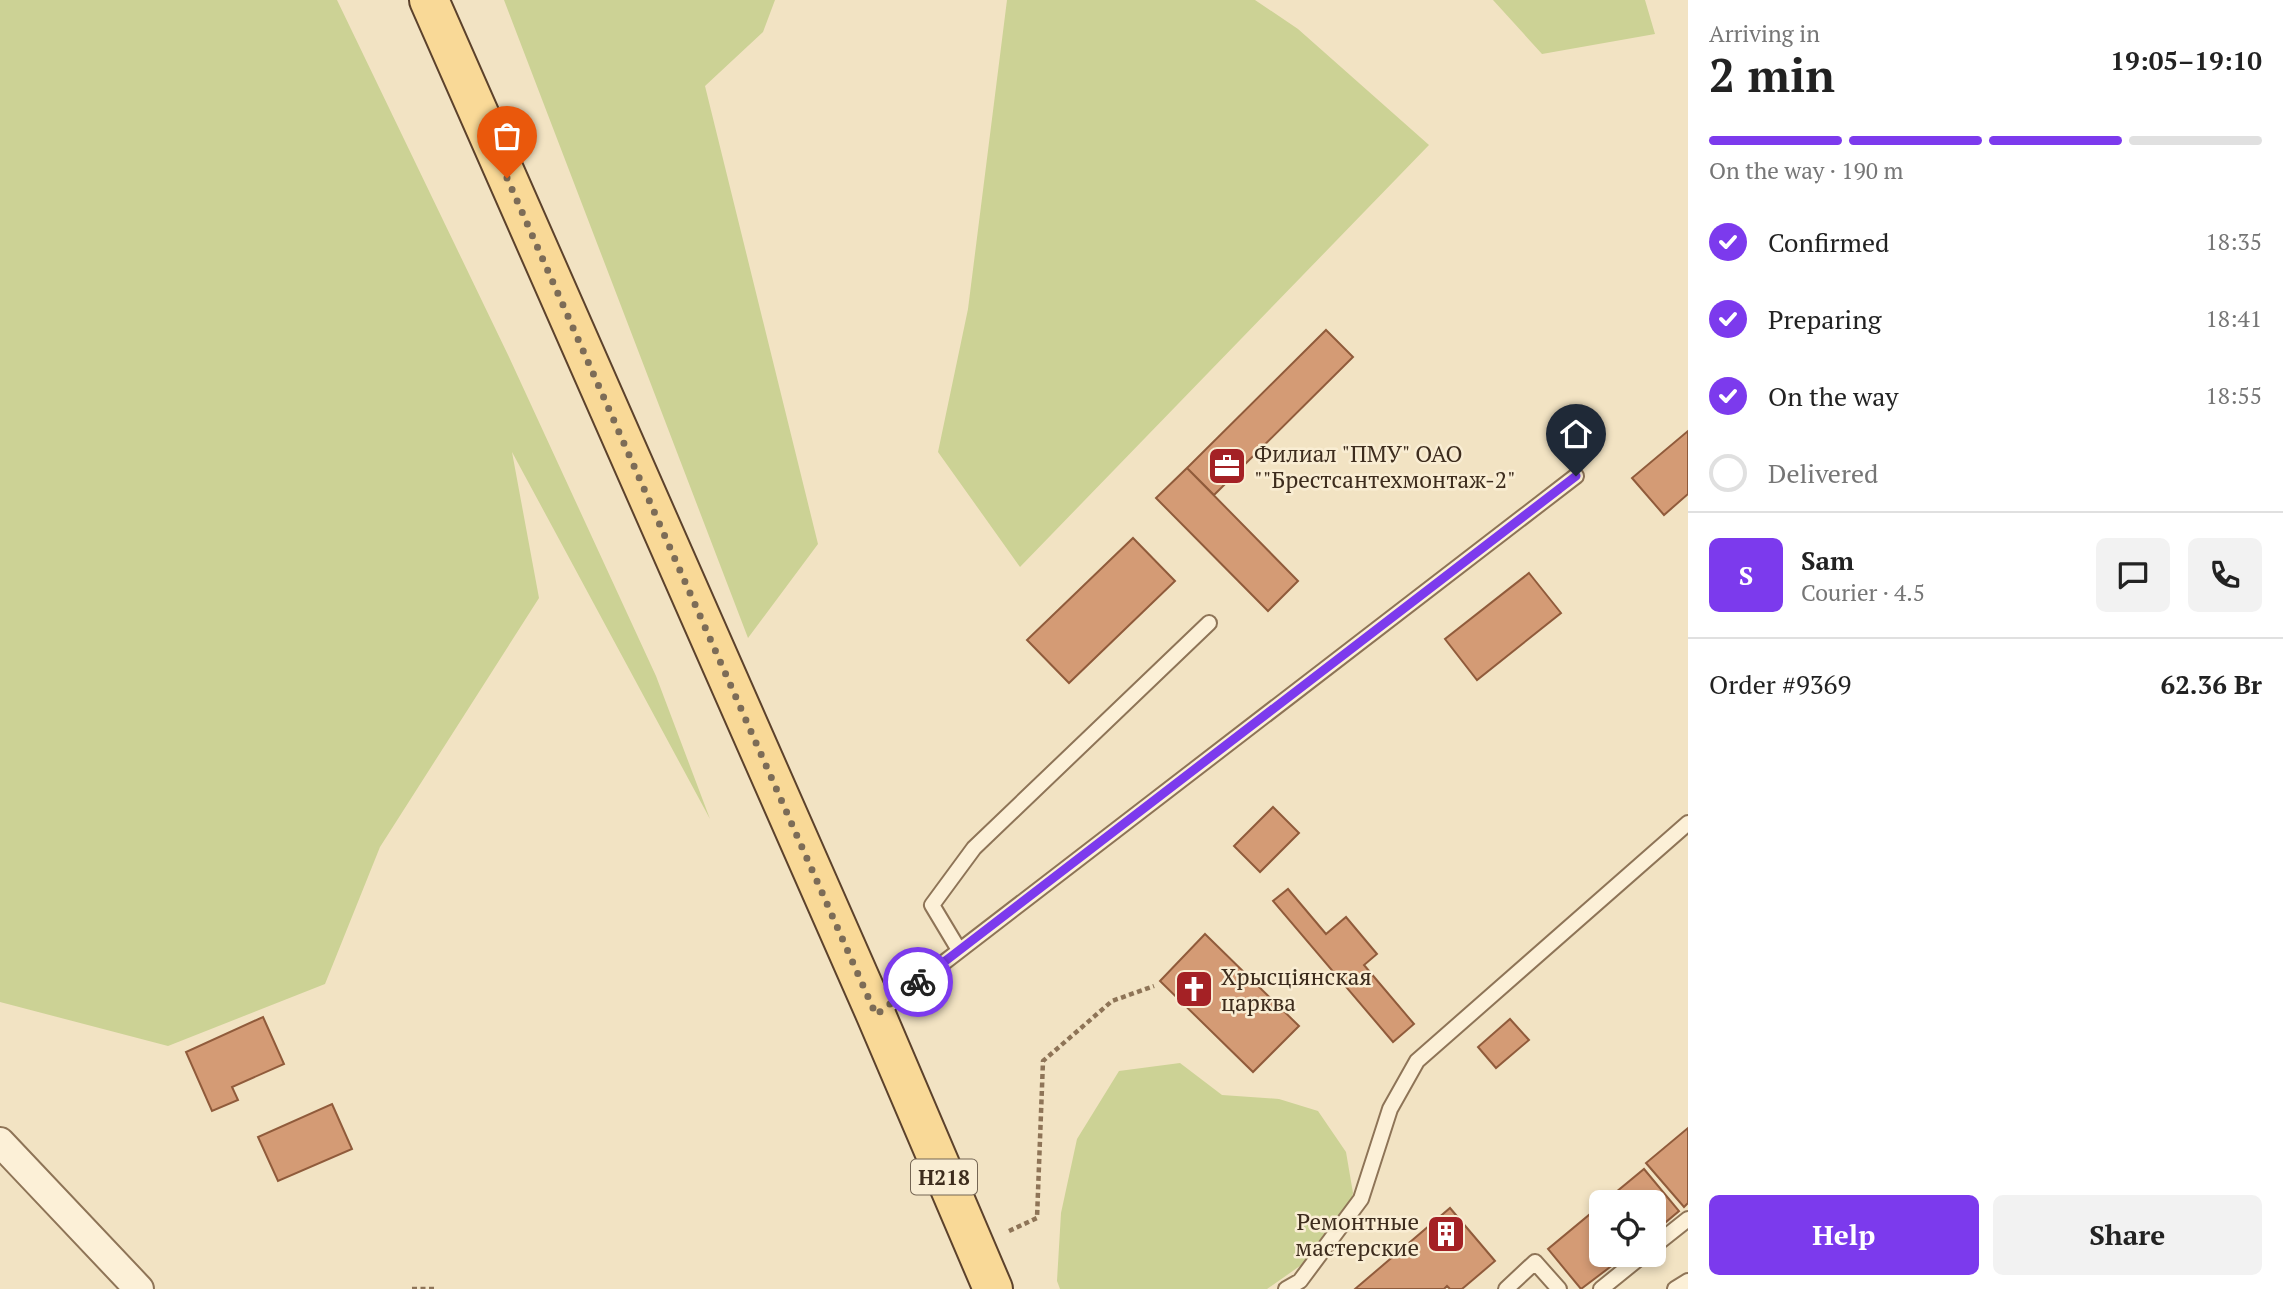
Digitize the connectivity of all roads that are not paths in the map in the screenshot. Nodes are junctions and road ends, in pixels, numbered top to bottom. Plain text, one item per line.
1 (429, 0) edge
2 (1576, 476) dead end
3 (1209, 622) dead end
4 (1688, 822) edge
5 (960, 950) junction
6 (876, 1015) junction
7 (0, 1142) edge
8 (1688, 1219) edge
9 (1666, 1236) edge
10 (1628, 1267) edge
11 (1688, 1281) edge
12 (139, 1289) edge
13 (993, 1289) edge
14 (1286, 1289) edge
15 (1506, 1289) edge
16 (1559, 1289) edge
17 (1601, 1289) edge
18 (1675, 1289) edge

1 - 6 main road, Н218
2 - 5 lane
3 - 5 lane
4 - 14 lane
5 - 6 lane
6 - 13 main road, Н218
7 - 12 street
8 - 9 lane
10 - 17 lane
11 - 18 lane
15 - 16 lane

